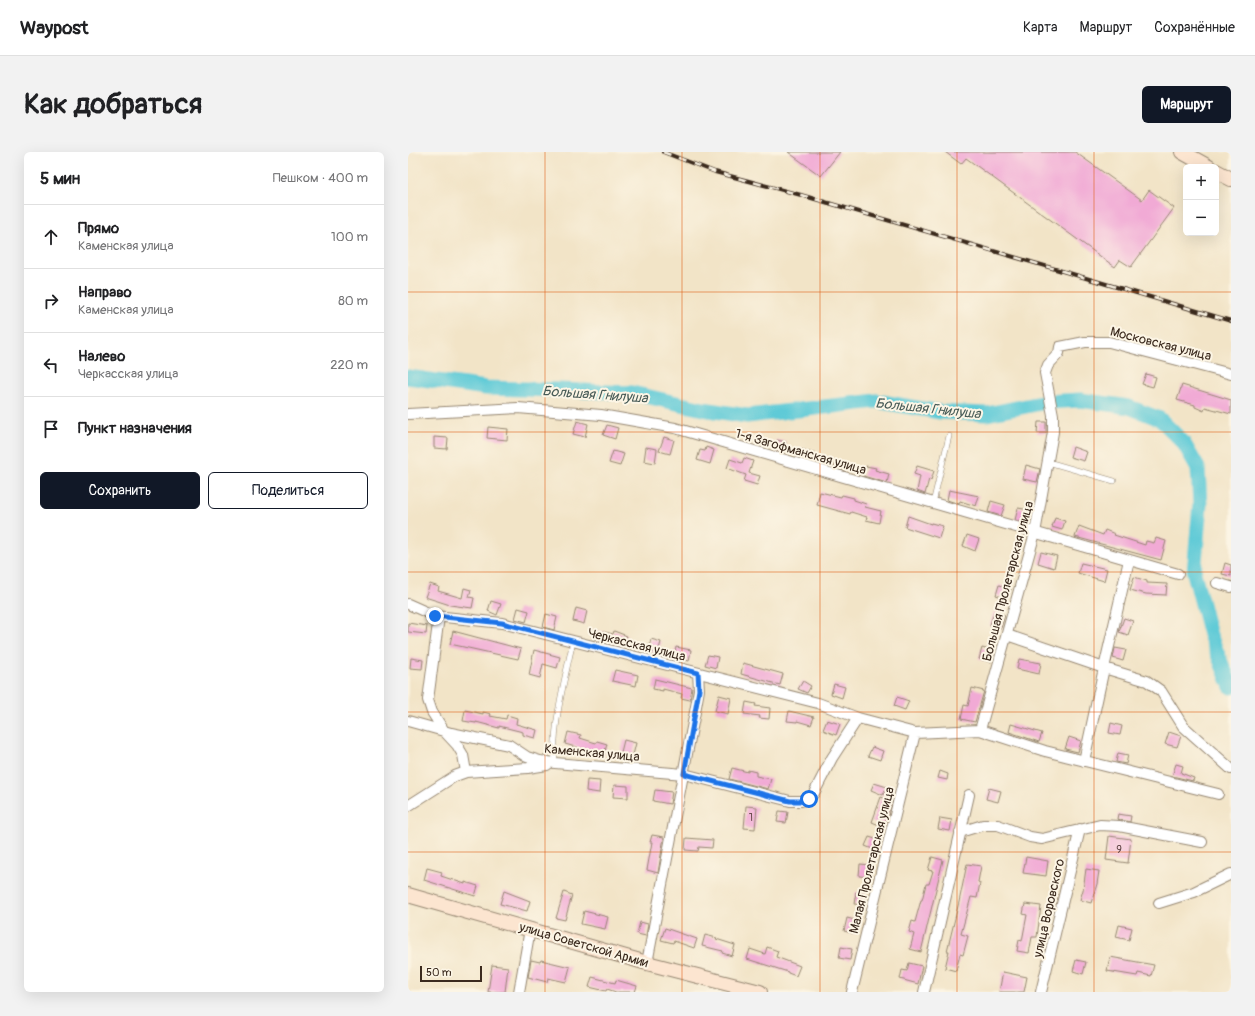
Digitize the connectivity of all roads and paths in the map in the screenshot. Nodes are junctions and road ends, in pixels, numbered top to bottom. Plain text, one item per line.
1 (1182, 152) edge
2 (1204, 164) edge
3 (1219, 173) edge
4 (1231, 180) edge
5 (1060, 347) joint
6 (1231, 374) edge
7 (408, 414) edge
8 (949, 436) dead end
9 (1048, 462) junction
10 (1114, 481) dead end
11 (933, 503) junction
12 (1035, 533) junction
13 (1129, 560) junction
14 (1178, 574) dead end
15 (1217, 583) dead end
16 (1231, 587) edge
17 (408, 604) edge
18 (439, 616) junction
19 (1007, 635) junction
20 (573, 641) junction
21 (1104, 668) junction
22 (698, 673) junction
23 (858, 718) junction
24 (408, 721) edge
25 (444, 730) junction
26 (980, 730) junction
27 (915, 733) junction
28 (1084, 761) junction
29 (555, 763) junction
30 (1231, 769) edge
31 (466, 772) junction
32 (684, 774) junction
33 (1218, 794) dead end
34 (969, 795) dead end
35 (408, 806) edge
36 (1080, 829) junction
37 (960, 832) junction
38 (1202, 842) dead end
39 (1231, 874) edge
40 (408, 895) edge
41 (1159, 903) dead end
42 (530, 929) junction
43 (647, 963) junction
44 (519, 992) edge
45 (760, 992) edge
46 (852, 992) edge
47 (924, 992) edge
48 (1041, 992) edge

1 - 2 main road
3 - 4 main road
5 - 6 street, Московская улица
5 - 9 street, Большая Пролетарская улица
7 - 11 street, 1-я Загофманская улица
8 - 11 lane
9 - 10 lane
9 - 12 street, Большая Пролетарская улица
11 - 12 street, 1-я Загофманская улица
12 - 13 street, 1-я Загофманская улица
12 - 19 street, Большая Пролетарская улица
13 - 14 street, 1-я Загофманская улица
13 - 21 street
15 - 16 street
17 - 18 street, Черкасская улица
18 - 20 street, Черкасская улица
18 - 25 street
19 - 21 street
19 - 26 street, Большая Пролетарская улица
20 - 22 street, Черкасская улица
20 - 29 lane
21 - 28 street
21 - 30 street
22 - 23 street, Черкасская улица
22 - 32 street
23 - 27 street, Черкасская улица
23 - 32 street, Каменская улица
24 - 25 street, Каменская улица
25 - 29 street, Каменская улица
25 - 31 street
26 - 27 street, Черкасская улица
26 - 28 street
27 - 46 street, Малая Пролетарская улица
28 - 33 street
29 - 31 street
29 - 32 street, Каменская улица
31 - 35 street
32 - 43 street
34 - 37 street
36 - 37 street
36 - 38 street
36 - 48 street, улица Воровского
37 - 47 street
39 - 41 street
40 - 42 main road, улица Советской Армии
42 - 43 main road, улица Советской Армии
42 - 44 street
43 - 45 main road, улица Советской Армии

